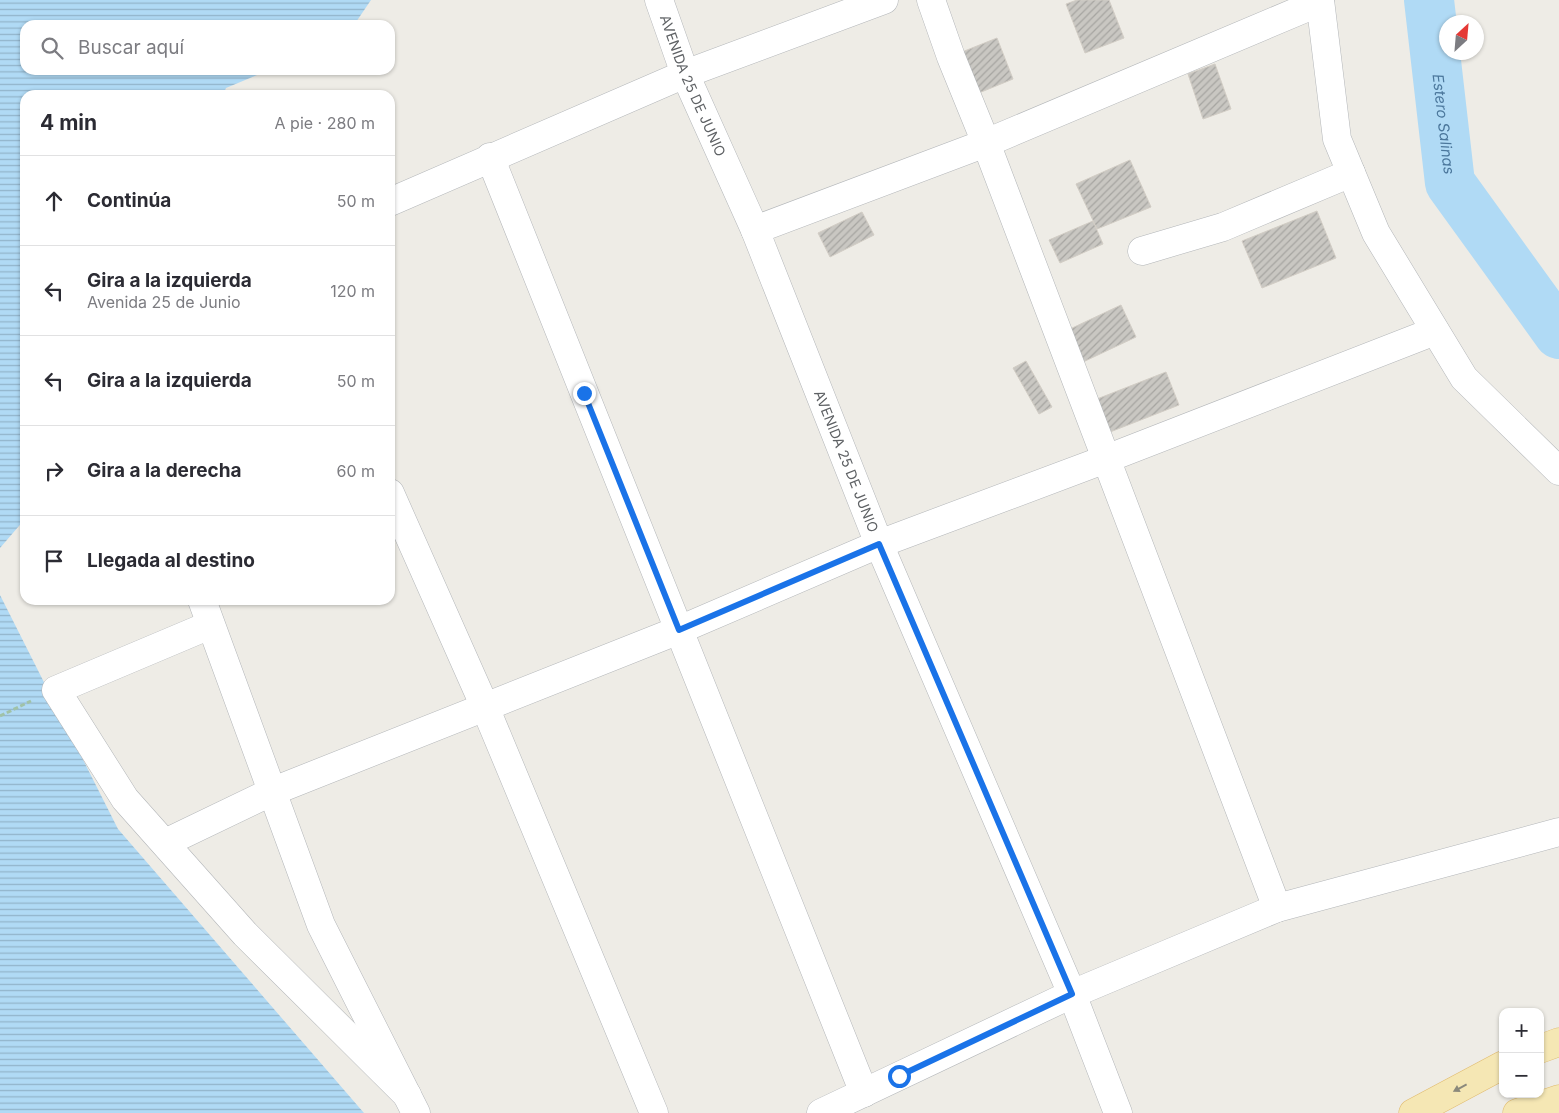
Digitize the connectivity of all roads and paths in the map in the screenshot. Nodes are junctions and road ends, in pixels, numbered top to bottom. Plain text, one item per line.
1 (659, 0) edge
2 (931, 0) edge
3 (878, 1) edge
4 (1320, 1) edge
5 (686, 74) junction
6 (986, 143) junction
7 (490, 157) junction
8 (1351, 173) junction
9 (395, 200) edge
10 (756, 230) junction
11 (1142, 251) dead end
12 (1435, 331) junction
13 (1106, 459) junction
14 (1559, 471) edge
15 (395, 504) edge
16 (879, 544) junction
17 (206, 612) edge
18 (679, 630) junction
19 (56, 690) junction
20 (485, 707) junction
21 (0, 716) edge
22 (271, 792) junction
23 (1559, 832) edge
24 (165, 843) junction
25 (1278, 908) junction
26 (1072, 994) junction
27 (1559, 1042) edge
28 (1544, 1048) edge
29 (1499, 1067) edge
30 (864, 1093) junction
31 (1559, 1098) edge
32 (411, 1104) edge
33 (654, 1113) edge
34 (822, 1113) edge
35 (1118, 1113) edge
36 (1413, 1113) edge
37 (1517, 1113) edge

1 - 5 street, AVENIDA 25 DE JUNIO
2 - 6 street
3 - 5 street
4 - 6 street
4 - 8 street
5 - 7 street
5 - 10 street, AVENIDA 25 DE JUNIO
6 - 10 street
6 - 13 street
7 - 9 street
7 - 18 street
8 - 11 street
8 - 12 street
10 - 16 street, AVENIDA 25 DE JUNIO
12 - 13 street
12 - 14 street
13 - 16 street
13 - 25 street
15 - 20 street
16 - 18 street
16 - 26 street, AVENIDA 25 DE JUNIO
17 - 19 street
17 - 22 street
18 - 20 street
18 - 30 street
19 - 21 path
19 - 24 street
20 - 22 street
20 - 33 street
22 - 24 street
22 - 32 street
23 - 25 street
24 - 32 street
25 - 26 street
26 - 30 street
26 - 35 street, AVENIDA 25 DE JUNIO
27 - 28 main road
29 -> 36 main road
30 - 34 street
31 - 37 main road

